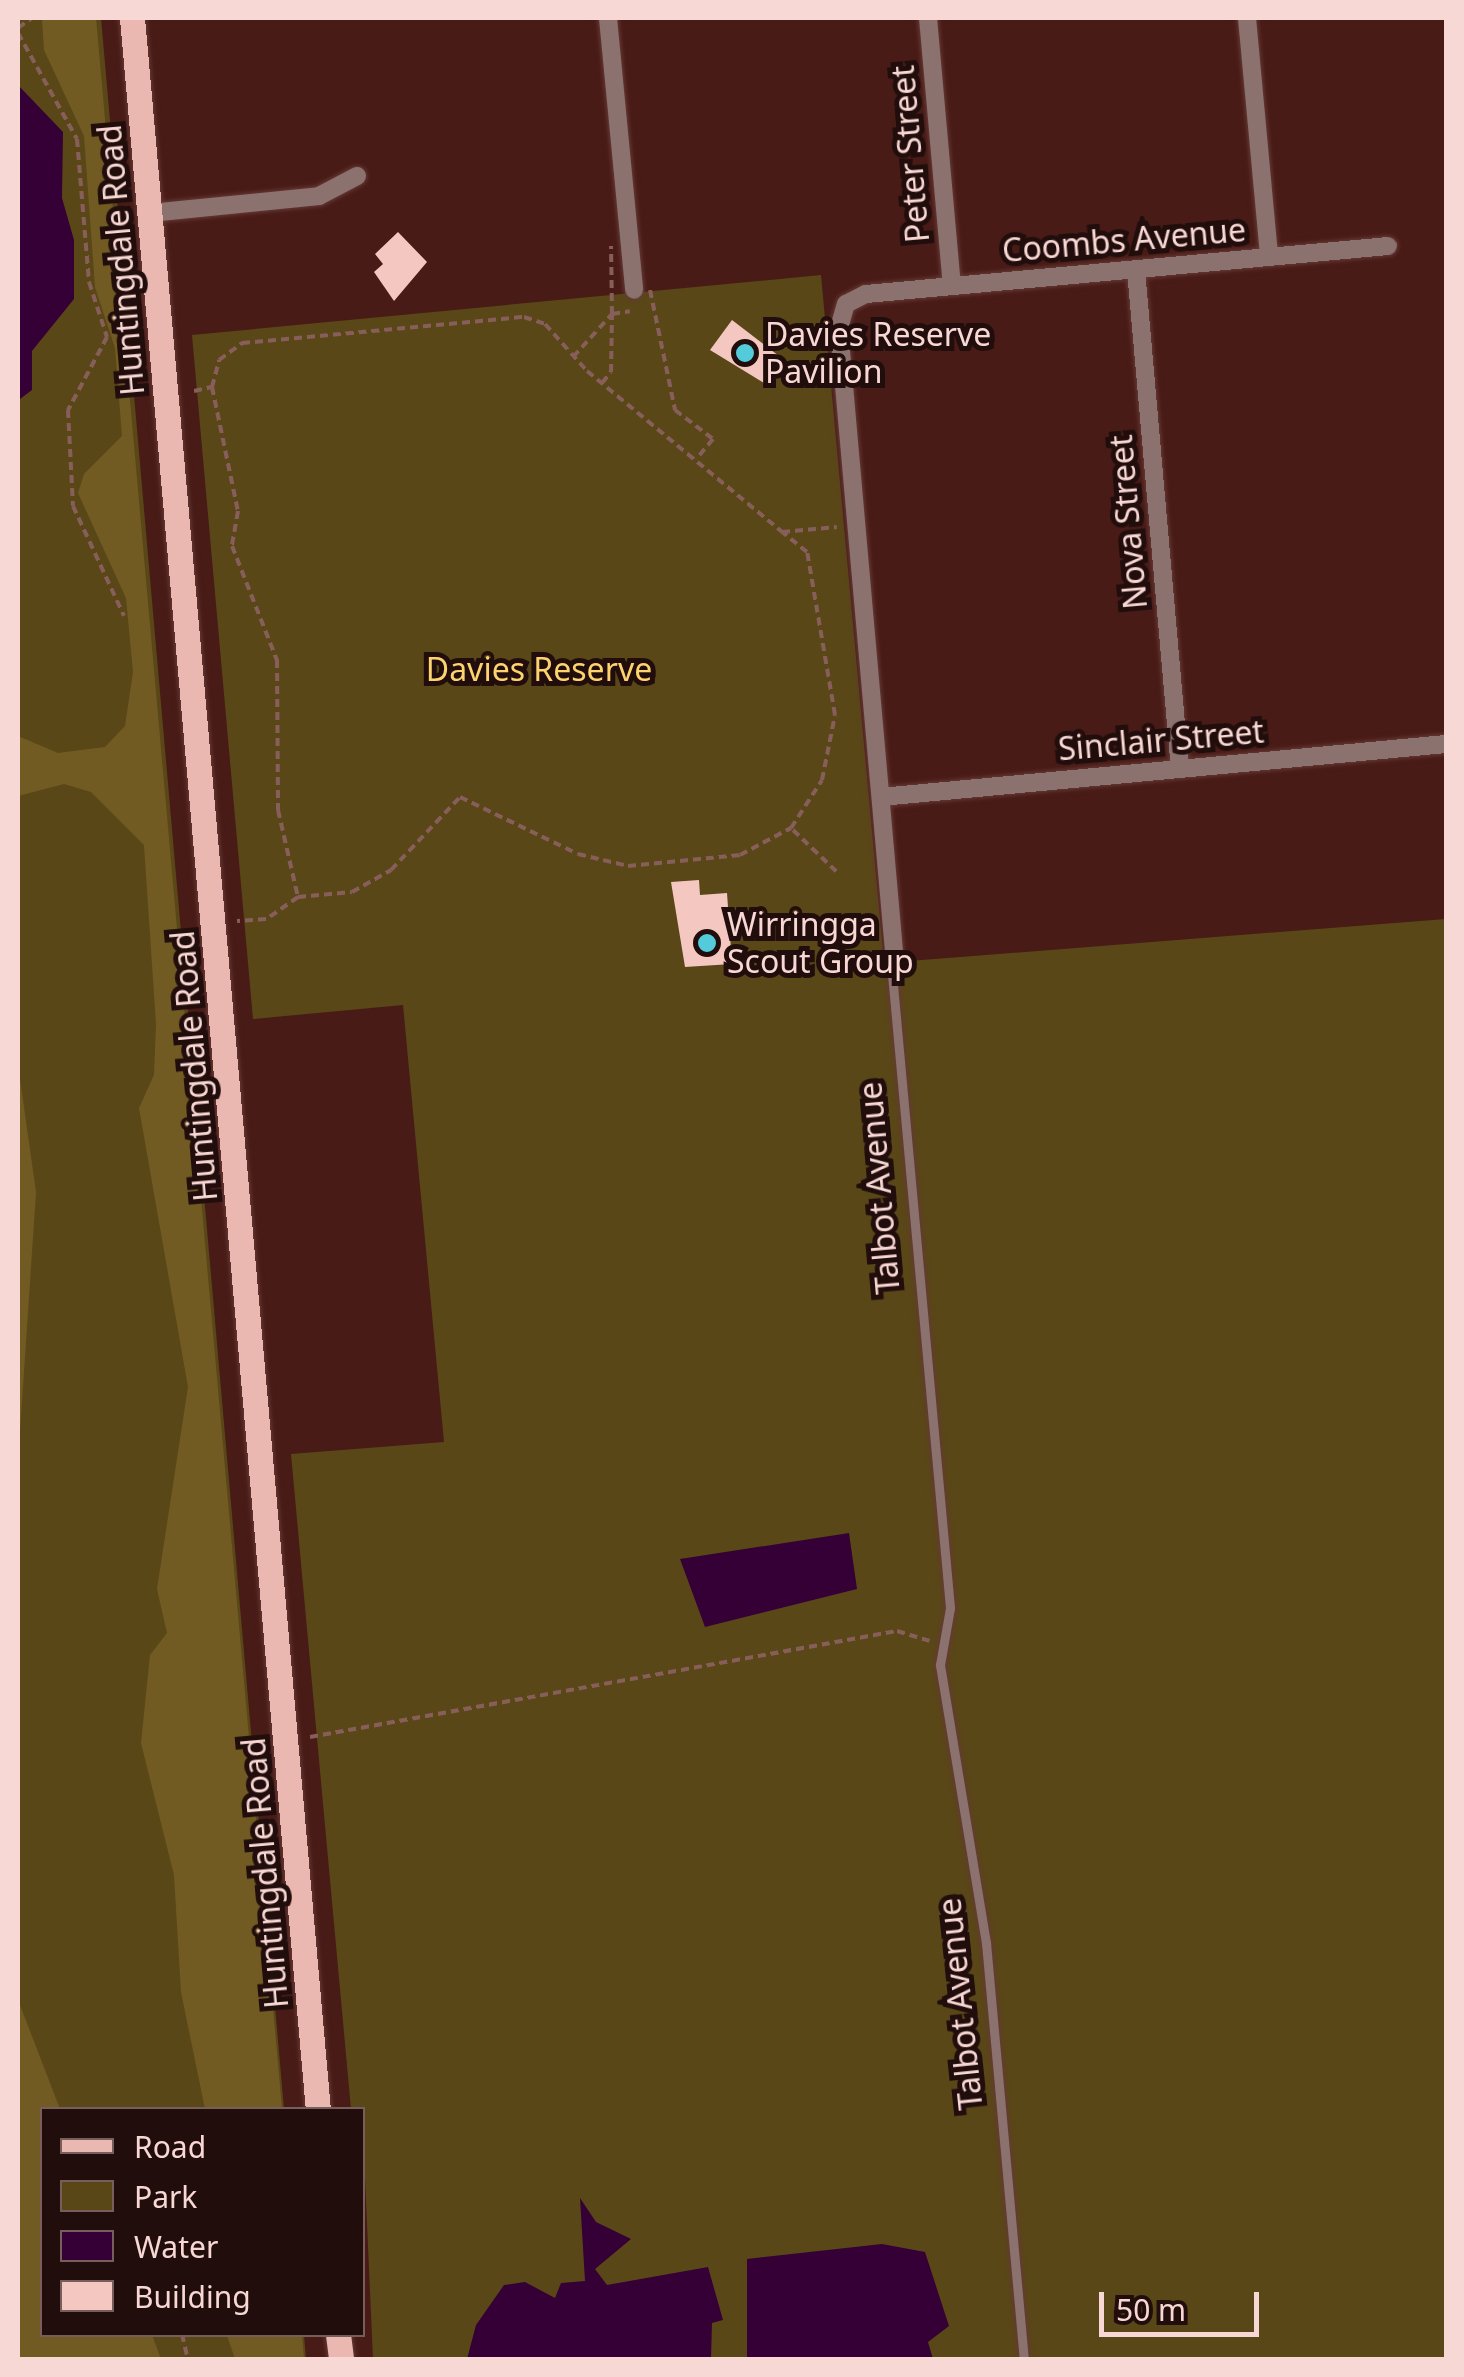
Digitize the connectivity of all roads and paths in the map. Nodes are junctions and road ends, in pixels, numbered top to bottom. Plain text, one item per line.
1 (32, 18) edge
2 (132, 18) edge
3 (608, 18) edge
4 (928, 18) edge
5 (1247, 18) edge
6 (18, 30) edge
7 (358, 176) dead end
8 (150, 213) junction
9 (629, 243) junction
10 (1388, 246) dead end
11 (1269, 257) junction
12 (1136, 270) junction
13 (952, 285) junction
14 (634, 290) junction
15 (611, 293) junction
16 (866, 294) joint
17 (612, 314) junction
18 (573, 357) junction
19 (602, 383) junction
20 (212, 387) junction
21 (194, 391) dead end
22 (695, 460) junction
23 (856, 525) junction
24 (782, 532) junction
25 (124, 616) dead end
26 (1446, 744) edge
27 (1180, 768) junction
28 (881, 796) junction
29 (792, 828) junction
30 (839, 874) dead end
31 (298, 897) junction
32 (214, 923) junction
33 (893, 956) joint
34 (944, 1646) junction
35 (286, 1742) junction
36 (318, 2107) edge
37 (1024, 2360) edge

1 - 6 path
2 - 8 main road, Huntingdale Road
3 - 9 street
4 - 13 street, Peter Street
5 - 11 street
6 - 25 path
7 - 8 street
8 - 32 main road, Huntingdale Road
9 - 14 street
9 - 15 path
10 - 11 street, Coombs Avenue
11 - 12 street, Coombs Avenue
12 - 13 street, Coombs Avenue
12 - 27 street, Nova Street
13 - 16 street, Coombs Avenue
14 - 15 path
14 - 22 path
15 - 17 path
16 - 23 street, Talbot Avenue
17 - 18 path
17 - 19 path
18 - 19 path
18 - 20 path
19 - 22 path
20 - 21 path
20 - 31 path
22 - 24 path
23 - 24 path
23 - 28 street, Talbot Avenue
24 - 29 path
26 - 27 street, Sinclair Street
27 - 28 street, Sinclair Street
28 - 33 street, Talbot Avenue
29 - 30 path
29 - 31 path
31 - 32 path
32 - 35 main road, Huntingdale Road
33 - 34 lane, Talbot Avenue
34 - 35 path
34 - 37 lane, Talbot Avenue
35 - 36 main road, Huntingdale Road

